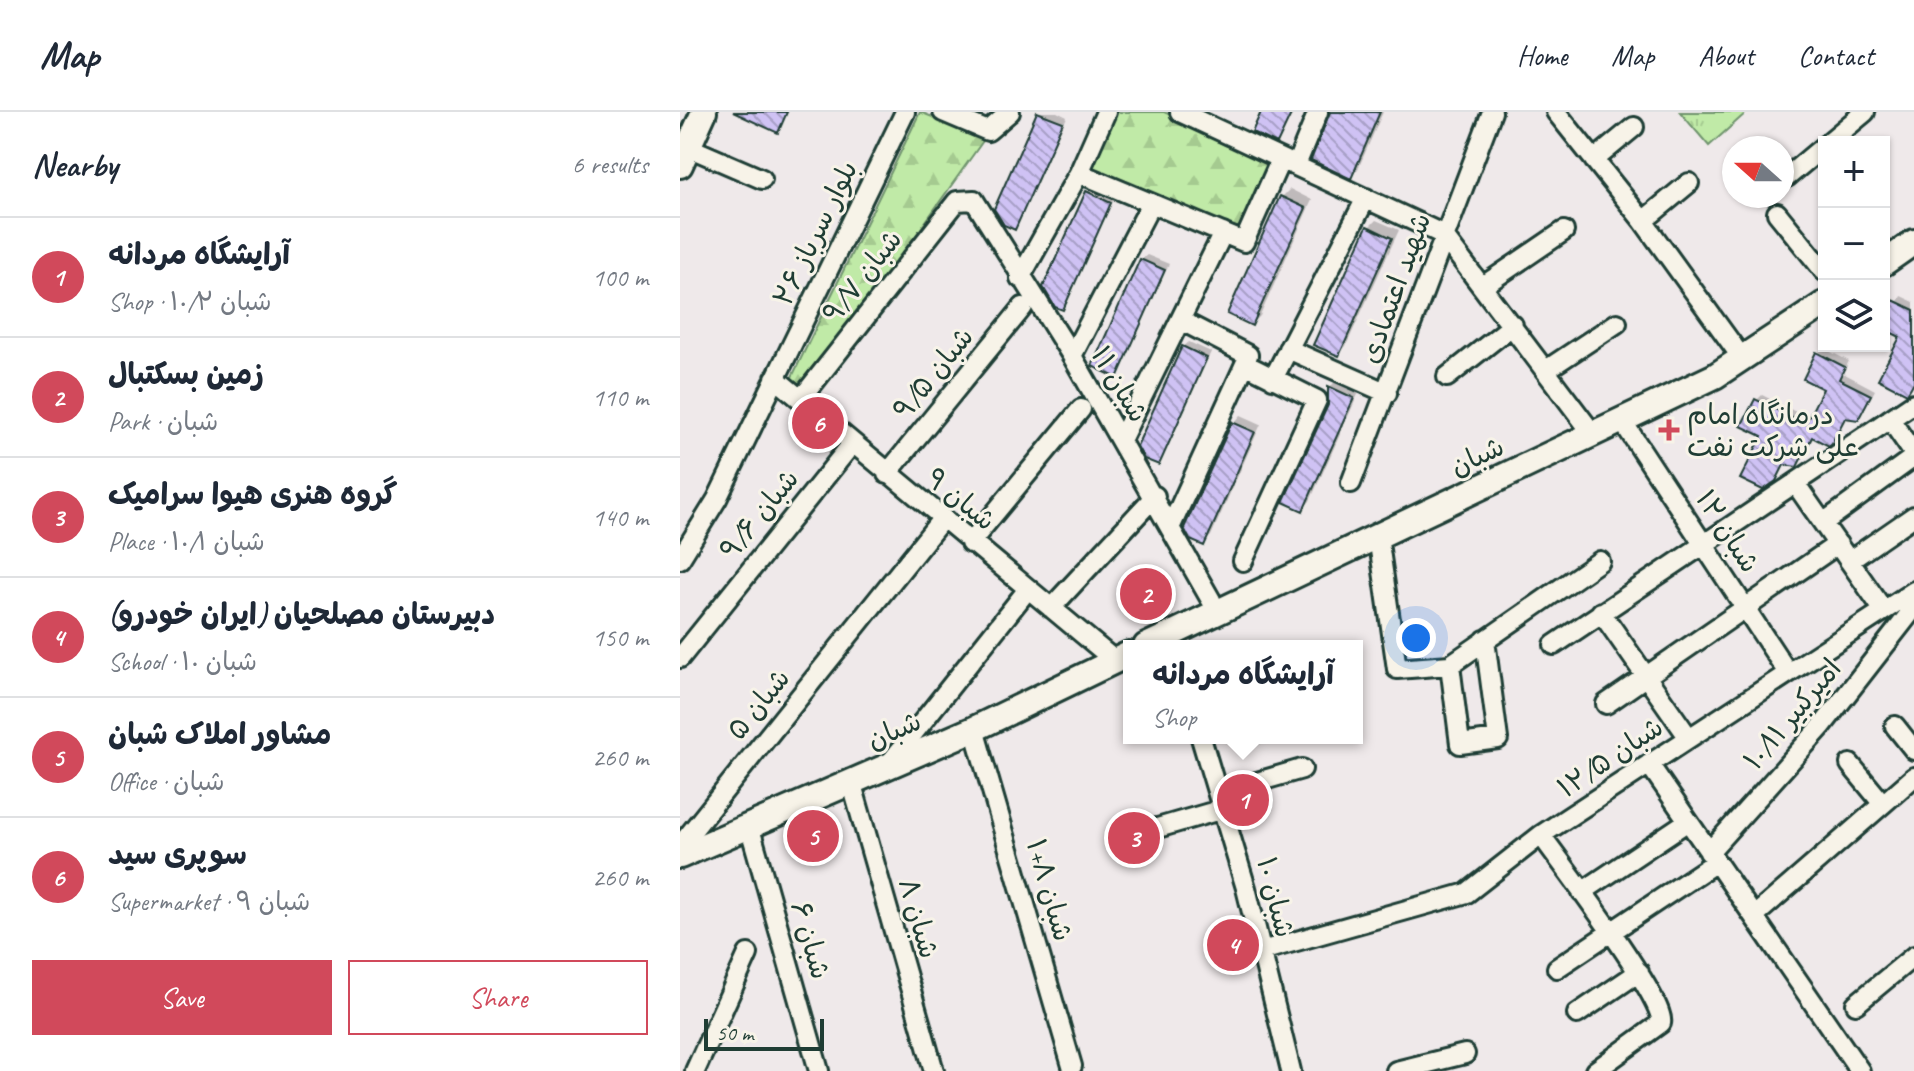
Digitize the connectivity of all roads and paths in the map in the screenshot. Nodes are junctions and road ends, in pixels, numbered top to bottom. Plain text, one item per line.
1 (704, 112) edge
2 (905, 112) edge
3 (943, 112) edge
4 (1010, 112) edge
5 (1106, 112) edge
6 (1180, 112) edge
7 (1318, 112) edge
8 (1492, 112) edge
9 (1556, 112) edge
10 (1865, 112) edge
11 (1223, 120) edge
12 (1634, 127) dead end
13 (1836, 136) edge
14 (1818, 151) edge
15 (684, 156) edge
16 (1594, 160) junction
17 (1288, 162) junction
18 (1794, 171) edge
19 (1079, 173) junction
20 (762, 179) dead end
21 (1689, 183) dead end
22 (1366, 198) junction
23 (974, 200) joint
24 (1151, 204) junction
25 (1777, 213) dead end
26 (1643, 221) junction
27 (1564, 231) dead end
28 (1223, 233) junction
29 (1442, 234) junction
30 (1914, 242) edge
31 (1890, 259) edge
32 (1818, 264) edge
33 (1020, 278) junction
34 (1483, 286) junction
35 (1023, 307) dead end
36 (1818, 308) edge
37 (1180, 320) junction
38 (1617, 323) dead end
39 (1513, 325) junction
40 (1288, 349) junction
41 (1072, 356) junction
42 (1742, 358) junction
43 (1245, 364) junction
44 (1546, 370) junction
45 (1447, 377) dead end
46 (775, 378) junction
47 (1273, 379) junction
48 (1387, 393) junction
49 (801, 399) junction
50 (1914, 403) edge
51 (1081, 409) dead end
52 (1621, 419) junction
53 (1890, 419) junction
54 (1593, 434) junction
55 (1121, 440) junction
56 (851, 445) junction
57 (1914, 456) edge
58 (887, 474) junction
59 (1351, 483) dead end
60 (1795, 483) junction
61 (1155, 496) junction
62 (1914, 516) edge
63 (942, 519) junction
64 (1823, 523) junction
65 (1171, 526) junction
66 (1378, 536) junction
67 (970, 543) junction
68 (1838, 544) junction
69 (1703, 545) junction
70 (680, 559) edge
71 (1243, 561) dead end
72 (1600, 561) dead end
73 (1849, 561) junction
74 (1028, 589) junction
75 (1914, 591) edge
76 (1211, 600) dead end
77 (1051, 608) junction
78 (1882, 608) junction
79 (1914, 608) edge
80 (1745, 609) junction
81 (1601, 612) junction
82 (1173, 640) edge
83 (1485, 640) junction
84 (1554, 645) dead end
85 (1121, 657) edge
86 (681, 658) edge
87 (1450, 665) junction
88 (1788, 673) junction
89 (1647, 675) junction
90 (1606, 704) dead end
91 (1895, 726) dead end
92 (974, 729) junction
93 (1689, 738) junction
94 (1203, 744) edge
95 (1914, 750) edge
96 (889, 764) junction
97 (1649, 764) junction
98 (1850, 764) dead end
99 (1302, 769) dead end
100 (1914, 777) edge
101 (851, 781) junction
102 (1221, 801) junction
103 (1883, 804) junction
104 (1688, 821) junction
105 (749, 825) junction
106 (1541, 835) junction
107 (1130, 836) dead end
108 (680, 846) edge
109 (680, 856) edge
110 (1713, 857) junction
111 (1582, 892) junction
112 (1760, 911) dead end
113 (1610, 931) junction
114 (1261, 951) junction
115 (748, 954) dead end
116 (1914, 956) edge
117 (1557, 968) dead end
118 (1639, 972) junction
119 (1856, 1004) dead end
120 (1577, 1014) dead end
121 (1465, 1054) dead end
122 (1072, 1066) dead end
123 (695, 1071) edge
124 (819, 1071) edge
125 (934, 1071) edge
126 (1291, 1071) edge
127 (1396, 1071) edge
128 (1595, 1071) edge
129 (1860, 1071) edge

1 - 15 street
2 - 46 street, ۲۶ بلوار سرباز
3 - 4 street
5 - 19 street
6 - 11 street
7 - 17 street
8 - 29 street, شهید اعتمادی
9 - 16 street
10 - 13 street
11 - 17 street
12 - 16 street
14 - 18 street
15 - 20 street
16 - 26 street
17 - 22 street
17 - 28 street
19 - 24 street
19 - 33 street
21 - 26 street
22 - 29 street
22 - 40 street
23 - 33 street, ۱۱ شبان
23 - 49 street, ۹/۷ شبان
24 - 28 street
24 - 41 street
25 - 32 street
26 - 42 street
27 - 34 street
28 - 37 street
29 - 34 street
29 - 48 street, شهید اعتمادی
30 - 31 street
33 - 41 street, ۱۱ شبان
34 - 39 street
35 - 58 street, ۹/۵ شبان
36 - 42 street, شبان
37 - 43 street
37 - 55 street
38 - 44 street
39 - 44 street
39 - 45 street
40 - 47 street
40 - 48 street
41 - 55 street, ۱۱ شبان
42 - 52 street, شبان
43 - 47 street
43 - 65 street
44 - 54 street
46 - 49 street, ۹ شبان
46 - 70 street, ۲۶ بلوار سرباز
47 - 71 street
48 - 59 street, شهید اعتمادی
49 - 56 street, ۹ شبان
50 - 53 street
51 - 67 street
52 - 54 street, شبان
52 - 69 street, ۱۲ شبان
53 - 57 street
53 - 60 street
54 - 66 street, شبان
55 - 61 street, ۱۱ شبان
56 - 58 street, ۹ شبان
56 - 86 street, ۹/۶ شبان
57 - 64 street
58 - 63 street, ۹ شبان
60 - 64 street
60 - 69 street
61 - 65 street, ۱۱ شبان
61 - 77 street
62 - 73 street
63 - 67 street, ۹ شبان
63 - 108 street, ۵ شبان
64 - 68 street
65 - 76 street, ۱۱ شبان
66 - 82 street, شبان
66 - 87 street
67 - 74 street, ۹ شبان
68 - 73 street
68 - 80 street
69 - 80 street, ۱۲ شبان
69 - 81 street
72 - 83 street
73 - 78 street
74 - 77 street, ۹ شبان
74 - 96 street
75 - 78 street, ۱۲/۵ شبان
77 - 85 street, ۹ شبان
78 - 88 street, ۱۲/۵ شبان
79 - 110 street, ۱۰/۱۱ امیرکبیر
80 - 88 street, ۱۲ شبان
80 - 89 street
81 - 84 street
81 - 89 street
83 - 87 street
83 - 87 street
85 - 92 street, شبان
88 - 93 street, ۱۲/۵ شبان
89 - 90 street
89 - 93 street
91 - 95 street
92 - 96 street, شبان
92 - 122 street, ۱+۸ شبان
93 - 97 street, ۱۲/۵ شبان
94 - 102 street, ۱۰ شبان
96 - 101 street, شبان
97 - 104 street
97 - 106 street, ۱۲/۵ شبان
98 - 103 street
99 - 102 street
100 - 103 street
101 - 105 street, شبان
101 - 125 street, ۸ شبان
102 - 107 street
102 - 114 street, ۱۰ شبان
103 - 112 street
104 - 110 street
104 - 111 street
105 - 109 street, شبان
105 - 124 street, ۶ شبان
106 - 111 street
106 - 114 street, ۱۲/۵ شبان
110 - 113 street, ۱۰/۱۱ امیرکبیر
110 - 129 street
111 - 113 street
113 - 117 street, ۱۰/۱۱ امیرکبیر
113 - 118 street
114 - 126 street, ۱۰ شبان
115 - 123 street
116 - 119 street
118 - 120 street
118 - 128 street
121 - 127 street

